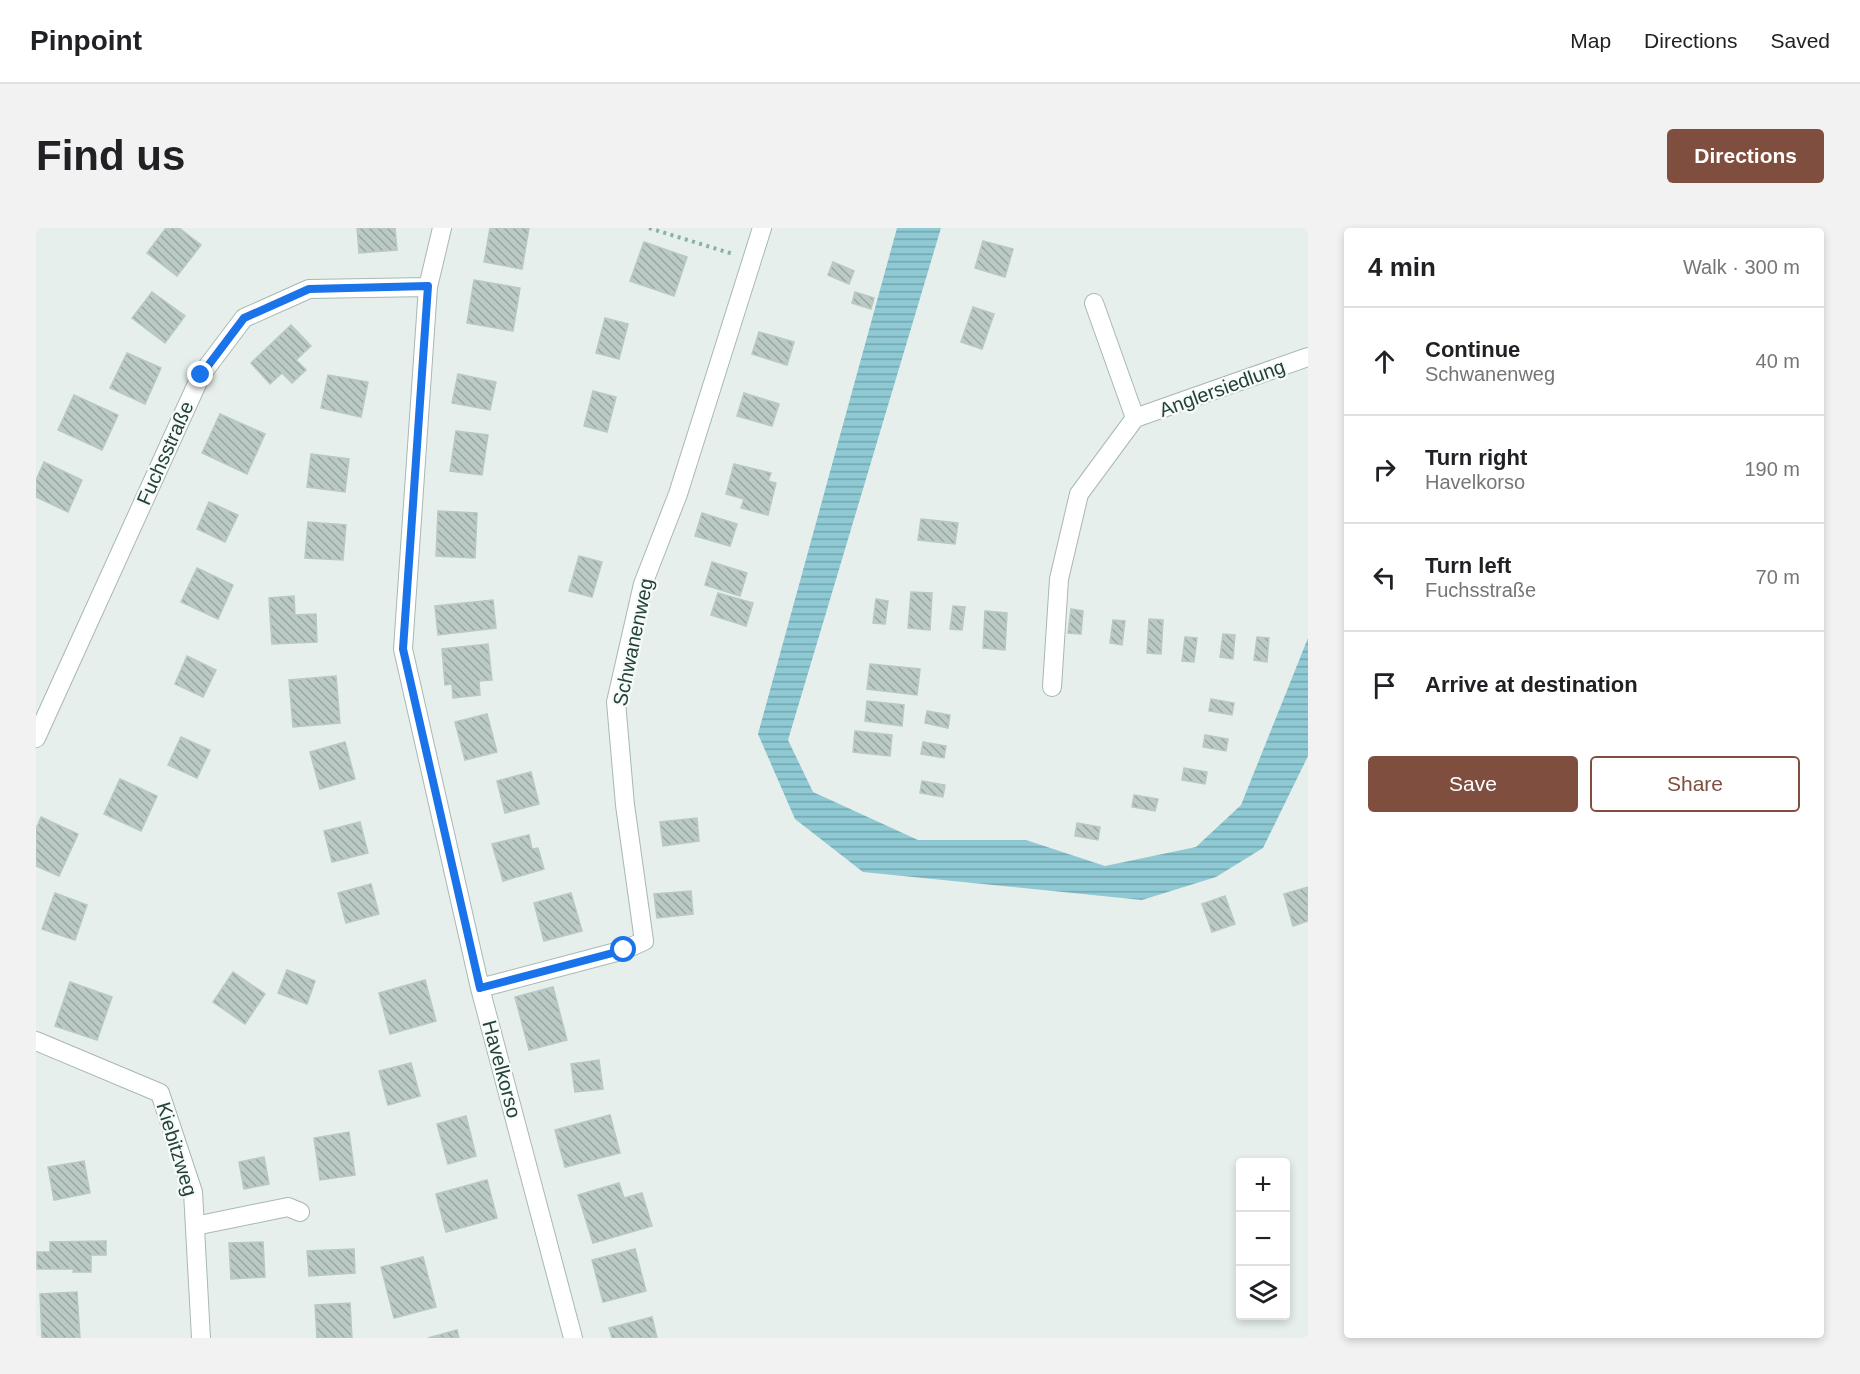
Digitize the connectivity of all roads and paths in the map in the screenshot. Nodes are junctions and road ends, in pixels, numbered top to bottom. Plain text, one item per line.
1 (442, 228) edge
2 (649, 228) edge
3 (762, 228) edge
4 (751, 259) junction
5 (428, 286) junction
6 (1094, 303) dead end
7 (1308, 357) edge
8 (1135, 418) junction
9 (1052, 687) dead end
10 (36, 738) edge
11 (480, 988) junction
12 (36, 1041) edge
13 (300, 1212) dead end
14 (195, 1226) junction
15 (201, 1338) edge
16 (573, 1338) edge

1 - 5 street, Havelkorso
2 - 4 path
3 - 4 street, Schwanenweg
4 - 11 street, Schwanenweg
5 - 10 street, Fuchsstraße
5 - 11 street, Havelkorso
6 - 8 street, Anglersiedlung
7 - 8 street, Anglersiedlung
8 - 9 street, Anglersiedlung
11 - 16 street, Havelkorso
12 - 14 street, Kiebitzweg
13 - 14 street
14 - 15 street, Kiebitzweg

